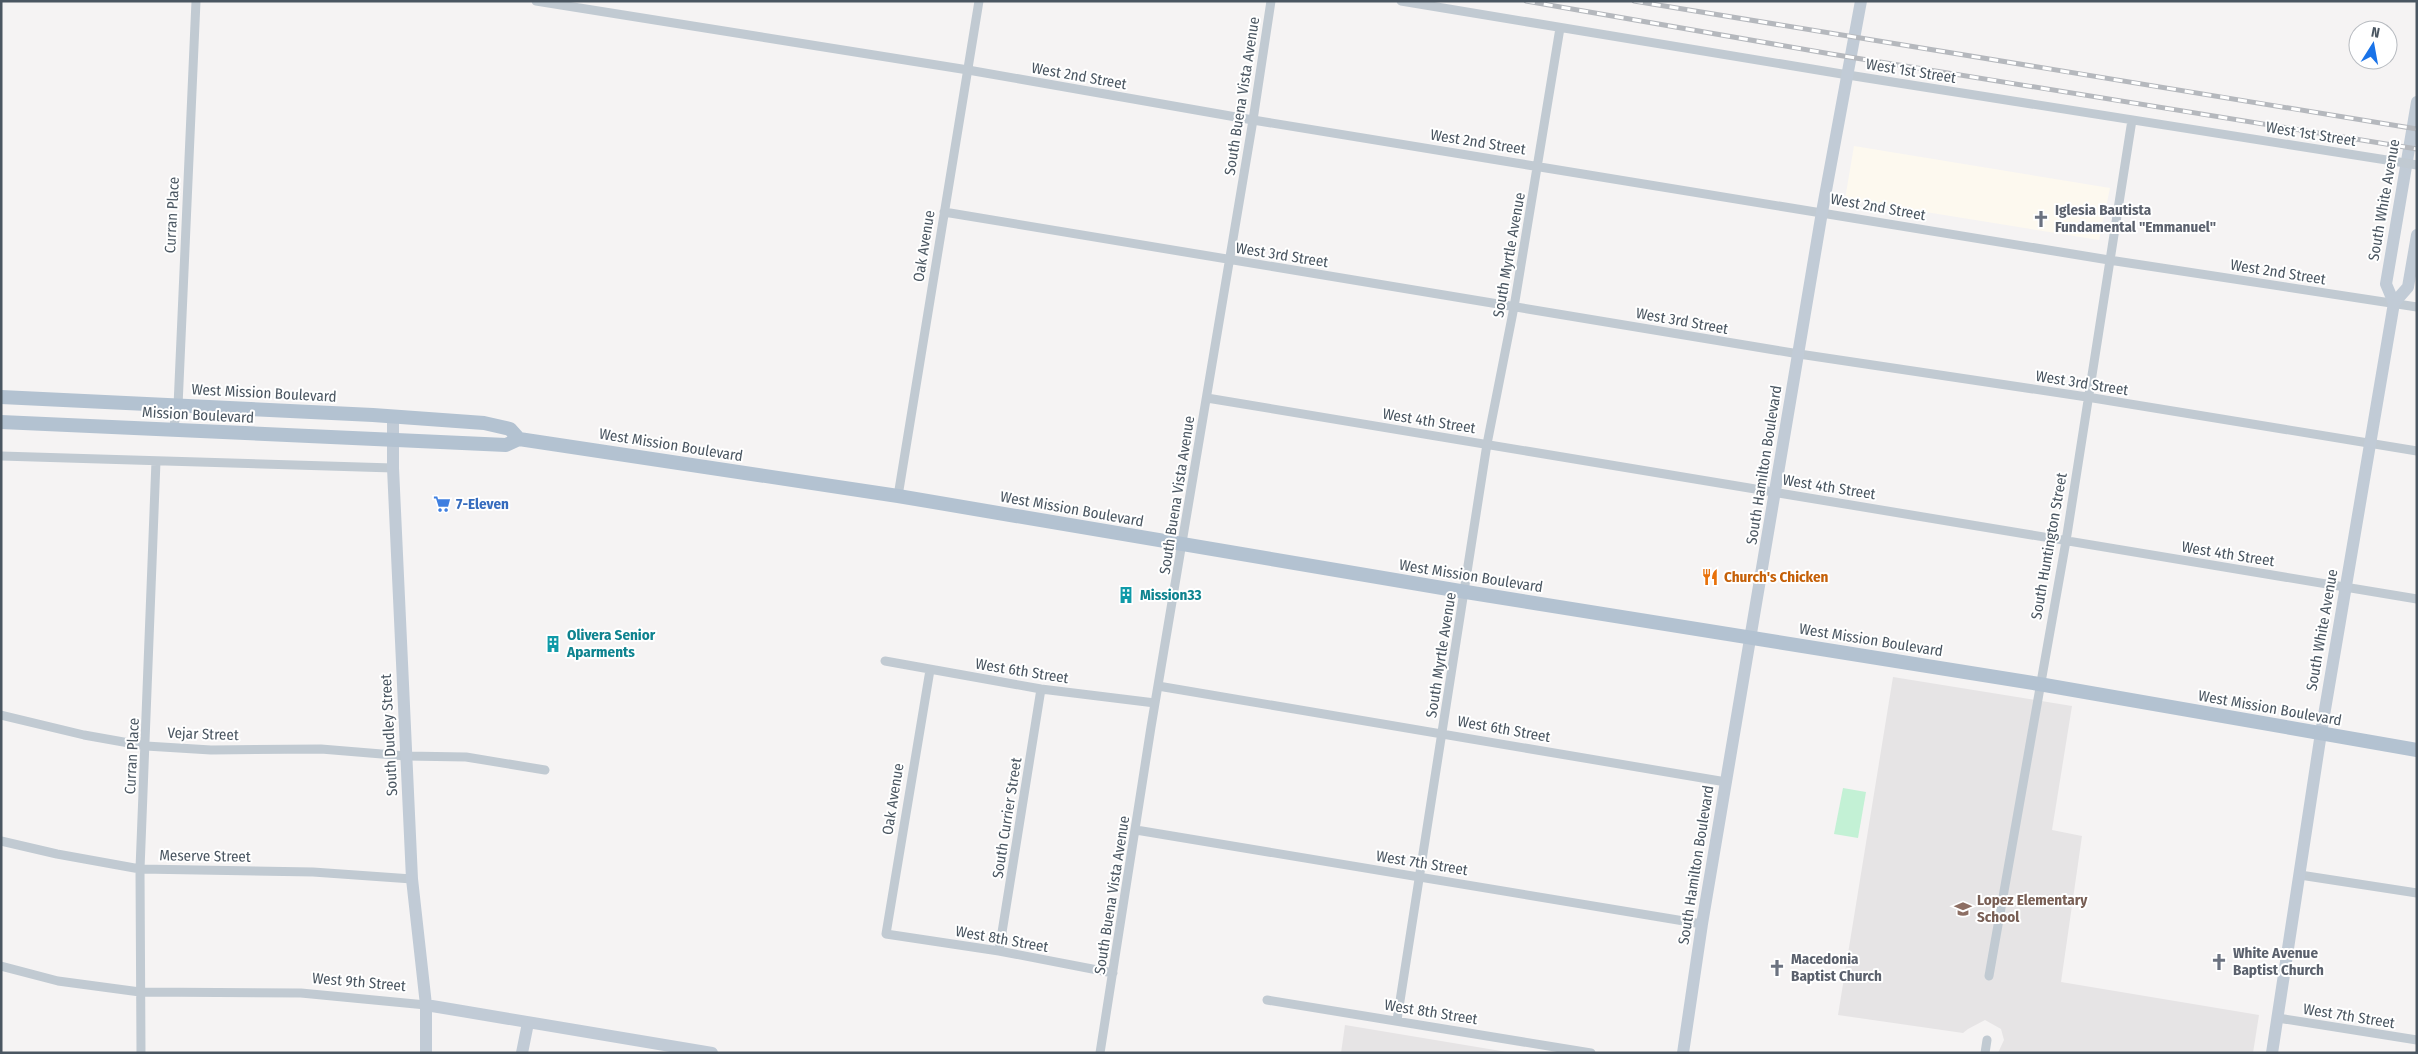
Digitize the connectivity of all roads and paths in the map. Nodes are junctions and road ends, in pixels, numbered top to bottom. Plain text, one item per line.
1 (196, 1) edge
2 (536, 1) edge
3 (979, 1) edge
4 (1271, 1) edge
5 (1400, 1) edge
6 (1861, 1) edge
7 (1560, 28) junction
8 (968, 70) junction
9 (1848, 75) junction
10 (2417, 102) edge
11 (1253, 120) junction
12 (2132, 120) junction
13 (2417, 165) edge
14 (1538, 166) junction
15 (944, 212) junction
16 (1822, 212) junction
17 (2417, 235) edge
18 (1228, 260) junction
19 (2109, 260) junction
20 (2394, 303) junction
21 (1514, 307) junction
22 (2417, 307) edge
23 (1799, 354) junction
24 (2087, 397) junction
25 (1, 398) edge
26 (1206, 398) junction
27 (178, 406) junction
28 (394, 416) junction
29 (1, 422) edge
30 (173, 430) junction
31 (519, 439) junction
32 (393, 440) junction
33 (2370, 443) junction
34 (1487, 444) junction
35 (2417, 451) edge
36 (1, 456) edge
37 (156, 461) junction
38 (393, 468) junction
39 (1776, 492) junction
40 (898, 496) junction
41 (2066, 541) junction
42 (1183, 545) junction
43 (2345, 587) junction
44 (1466, 592) junction
45 (2417, 599) edge
46 (1752, 637) junction
47 (884, 661) dead end
48 (930, 670) junction
49 (2039, 684) junction
50 (1158, 686) junction
51 (1041, 689) junction
52 (1155, 703) junction
53 (1, 715) edge
54 (1442, 732) junction
55 (2321, 733) junction
56 (146, 746) junction
57 (2417, 750) edge
58 (406, 756) junction
59 (545, 770) dead end
60 (1726, 782) junction
61 (1136, 830) junction
62 (1, 841) edge
63 (140, 869) junction
64 (2300, 875) junction
65 (1420, 876) junction
66 (412, 880) junction
67 (2417, 893) edge
68 (1702, 924) junction
69 (886, 934) joint
70 (999, 951) junction
71 (1, 966) edge
72 (1113, 973) junction
73 (1989, 976) dead end
74 (140, 992) junction
75 (1267, 1000) dead end
76 (426, 1005) junction
77 (2278, 1018) junction
78 (1397, 1020) junction
79 (528, 1023) junction
80 (1987, 1040) dead end
81 (2417, 1040) edge
82 (141, 1053) edge
83 (426, 1053) edge
84 (522, 1053) edge
85 (712, 1053) edge
86 (1100, 1053) edge
87 (1592, 1053) edge
88 (1683, 1053) edge
89 (1985, 1053) edge
90 (2272, 1053) edge

1 - 27 street, Curran Place
2 - 8 street, West 2nd Street
3 - 8 street, Oak Avenue
4 - 11 street, South Buena Vista Avenue
5 - 7 street, West 1st Street
6 - 9 street, South Hamilton Boulevard
7 - 9 street, West 1st Street
7 - 14 street, South Myrtle Avenue
8 - 11 street, West 2nd Street
8 - 15 street, Oak Avenue
9 - 12 street, West 1st Street
9 - 16 street, South Hamilton Boulevard
10 - 20 street, South White Avenue
11 - 14 street, West 2nd Street
11 - 18 street, South Buena Vista Avenue
12 - 13 street, West 1st Street, bridge
12 - 19 street, South Huntington Street
14 - 16 street, West 2nd Street
14 - 21 street, South Myrtle Avenue
15 - 18 street, West 3rd Street
15 - 40 street, Oak Avenue
16 - 19 street, West 2nd Street
16 - 23 street, South Hamilton Boulevard
17 - 20 street, South White Avenue
18 - 21 street, West 3rd Street
18 - 26 street, South Buena Vista Avenue
19 - 20 street, West 2nd Street
19 - 24 street, South Huntington Street
20 - 22 street, West 2nd Street
20 - 33 street, South White Avenue
21 - 23 street, West 3rd Street
21 - 34 street, South Myrtle Avenue
23 - 24 street, West 3rd Street
23 - 39 street, South Hamilton Boulevard
24 - 33 street, West 3rd Street
24 - 41 street, South Huntington Street
25 - 27 main road, West Mission Boulevard
26 - 34 street, West 4th Street
26 - 42 street, South Buena Vista Avenue
27 - 28 main road, West Mission Boulevard
27 - 30 street, Curran Place
28 - 31 main road, West Mission Boulevard
28 - 32 street, South Dudley Street
29 - 30 main road, Mission Boulevard
30 - 32 main road, Mission Boulevard
31 - 32 main road, West Mission Boulevard
31 - 40 main road, West Mission Boulevard
32 - 38 street, South Dudley Street
33 - 35 street, West 3rd Street
33 - 43 street, South White Avenue
34 - 39 street, West 4th Street
34 - 44 street, South Myrtle Avenue
36 - 37 street
37 - 38 street
37 - 56 street, Curran Place
38 - 58 street, South Dudley Street
39 - 41 street, West 4th Street
39 - 46 street, South Hamilton Boulevard
40 - 42 main road, West Mission Boulevard
41 - 43 street, West 4th Street
41 - 49 street, South Huntington Street
42 - 44 main road, West Mission Boulevard
42 - 50 street, South Buena Vista Avenue
43 - 45 street, West 4th Street
43 - 55 street, South White Avenue
44 - 46 main road, West Mission Boulevard
44 - 54 street, South Myrtle Avenue
46 - 49 main road, West Mission Boulevard
46 - 60 street, South Hamilton Boulevard
47 - 48 street, West 6th Street
48 - 51 street, West 6th Street
48 - 69 street, Oak Avenue
49 - 55 main road, West Mission Boulevard
49 - 73 street, South Huntington Street
50 - 52 street, South Buena Vista Avenue
50 - 54 street, West 6th Street
51 - 52 street, West 6th Street
51 - 70 street, South Currier Street
52 - 61 street, South Buena Vista Avenue
53 - 56 street, Vejar Street
54 - 60 street, West 6th Street
54 - 65 street, South Myrtle Avenue
55 - 57 main road, West Mission Boulevard
55 - 64 street, South White Avenue
56 - 58 street, Vejar Street
56 - 63 street, Curran Place
58 - 59 street, Vejar Street
58 - 66 street, South Dudley Street
60 - 68 street, South Hamilton Boulevard
61 - 65 street, West 7th Street
61 - 72 street, South Buena Vista Avenue
62 - 63 street, Meserve Street
63 - 66 street, Meserve Street
63 - 74 street, Curran Place
64 - 67 street
64 - 77 street, South White Avenue
65 - 68 street, West 7th Street
65 - 78 street, South Myrtle Avenue
66 - 76 street, South Dudley Street
68 - 88 street, South Hamilton Boulevard
69 - 70 street, West 8th Street
70 - 72 street, West 8th Street
71 - 74 street, West 9th Street
72 - 86 street, South Buena Vista Avenue
74 - 76 street, West 9th Street
74 - 82 street, Curran Place
75 - 78 street, West 8th Street
76 - 79 street, West 9th Street
76 - 83 street, South Dudley Street
77 - 81 street, West 7th Street
77 - 90 street, South White Avenue
78 - 87 street, West 8th Street
79 - 84 street
79 - 85 street, West 9th Street
80 - 89 street

